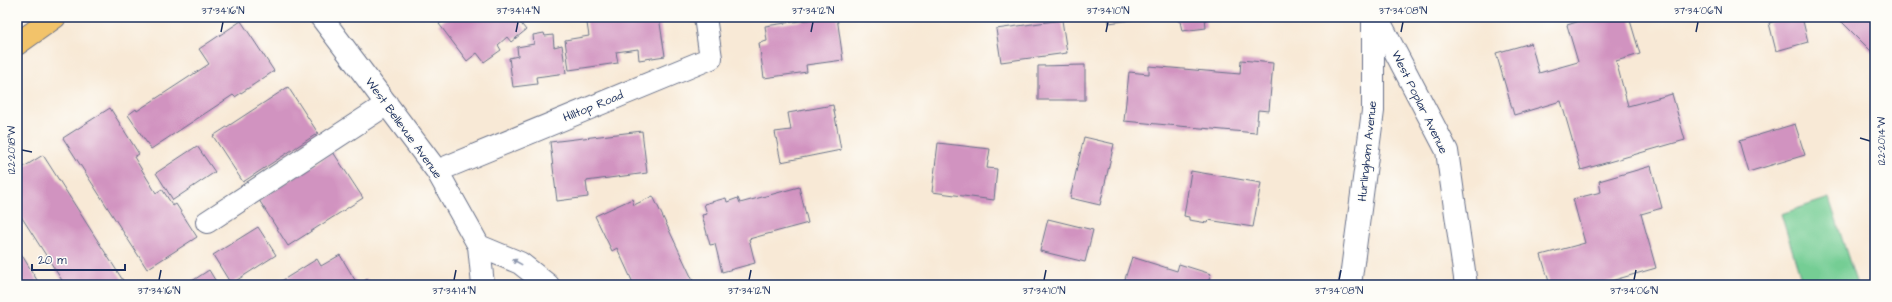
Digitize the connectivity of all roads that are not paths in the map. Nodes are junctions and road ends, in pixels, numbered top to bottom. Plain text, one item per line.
1 (55, 17) edge
2 (321, 17) edge
3 (705, 17) edge
4 (1373, 17) edge
5 (1377, 17) edge
6 (17, 44) edge
7 (387, 104) junction
8 (437, 171) junction
9 (207, 222) dead end
10 (479, 246) junction
11 (483, 285) edge
12 (548, 285) edge
13 (1350, 285) edge
14 (1466, 285) edge

1 - 6 main road
2 - 7 street, West Bellevue Avenue
3 - 8 street, Hilltop Road
4 - 13 street, Hurlingham Avenue
5 - 14 street, West Poplar Avenue
7 - 8 street, West Bellevue Avenue
7 - 9 street
8 - 10 street, West Bellevue Avenue
10 - 11 street, West Bellevue Avenue
12 -> 10 street

